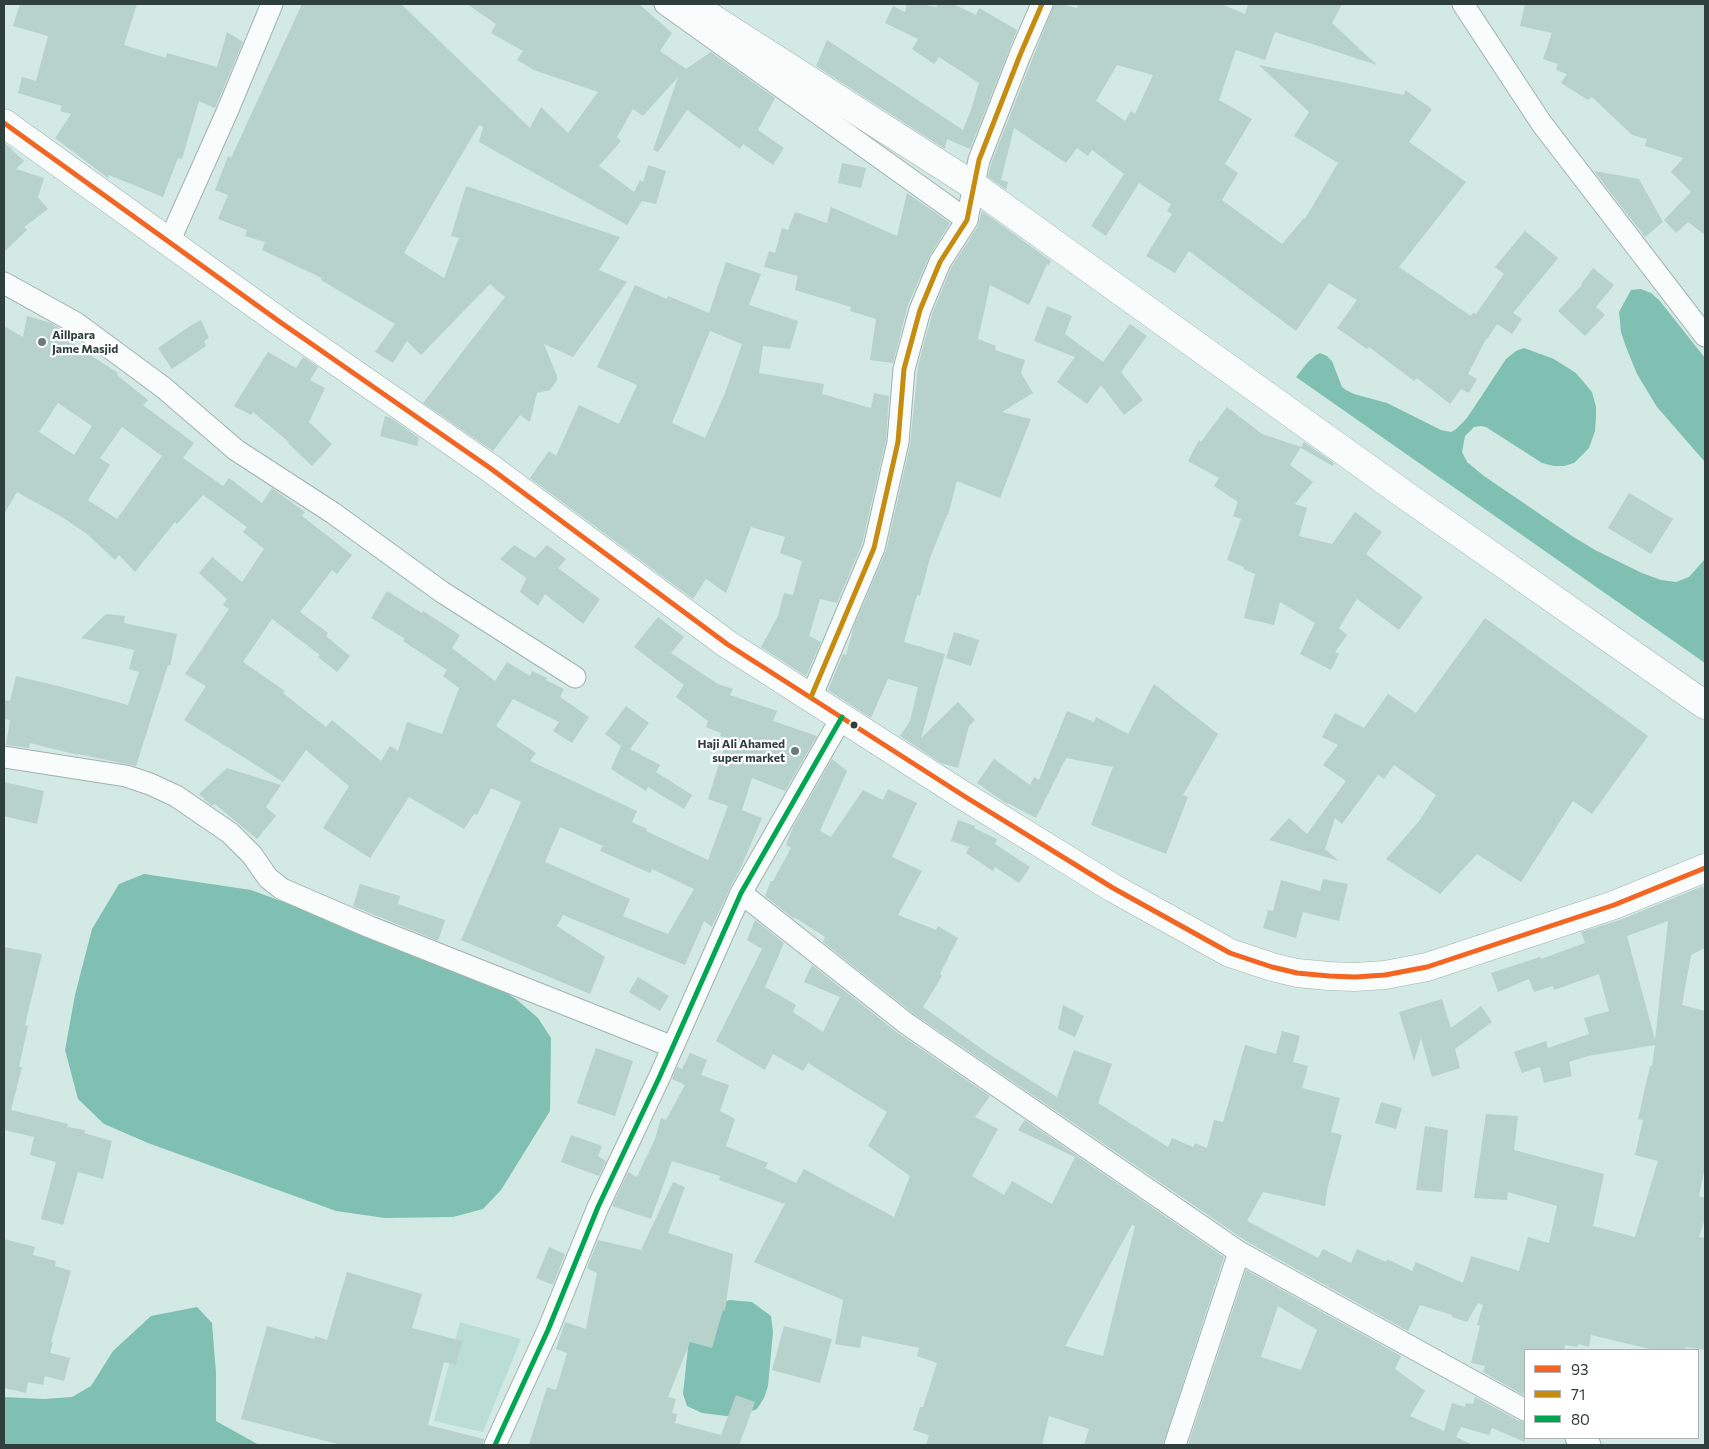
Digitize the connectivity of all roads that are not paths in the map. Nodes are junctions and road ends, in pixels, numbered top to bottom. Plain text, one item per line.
1 (272, 4) edge
2 (665, 4) edge
3 (690, 4) edge
4 (1042, 4) edge
5 (1462, 4) edge
6 (713, 12) edge
7 (4, 123) edge
8 (974, 186) junction
9 (967, 220) junction
10 (169, 242) junction
11 (4, 283) edge
12 (1705, 336) edge
13 (575, 677) dead end
14 (811, 697) junction
15 (1705, 705) edge
16 (842, 717) junction
17 (4, 758) edge
18 (1705, 868) edge
19 (741, 893) junction
20 (673, 1047) junction
21 (1239, 1252) junction
22 (1524, 1409) edge
23 (1578, 1439) edge
24 (495, 1445) edge
25 (1175, 1445) edge
26 (1590, 1445) edge

1 - 10 street
2 - 9 street
3 - 6 main road
4 - 8 street
5 - 12 street
6 - 8 main road
7 - 10 main road
8 - 9 street
8 - 15 main road
9 - 14 street
10 - 14 main road
11 - 13 street
14 - 16 main road
16 - 18 main road
16 - 19 street
17 - 20 street
19 - 20 street
19 - 21 street
20 - 24 street
21 - 22 street
21 - 25 street
23 - 26 street

